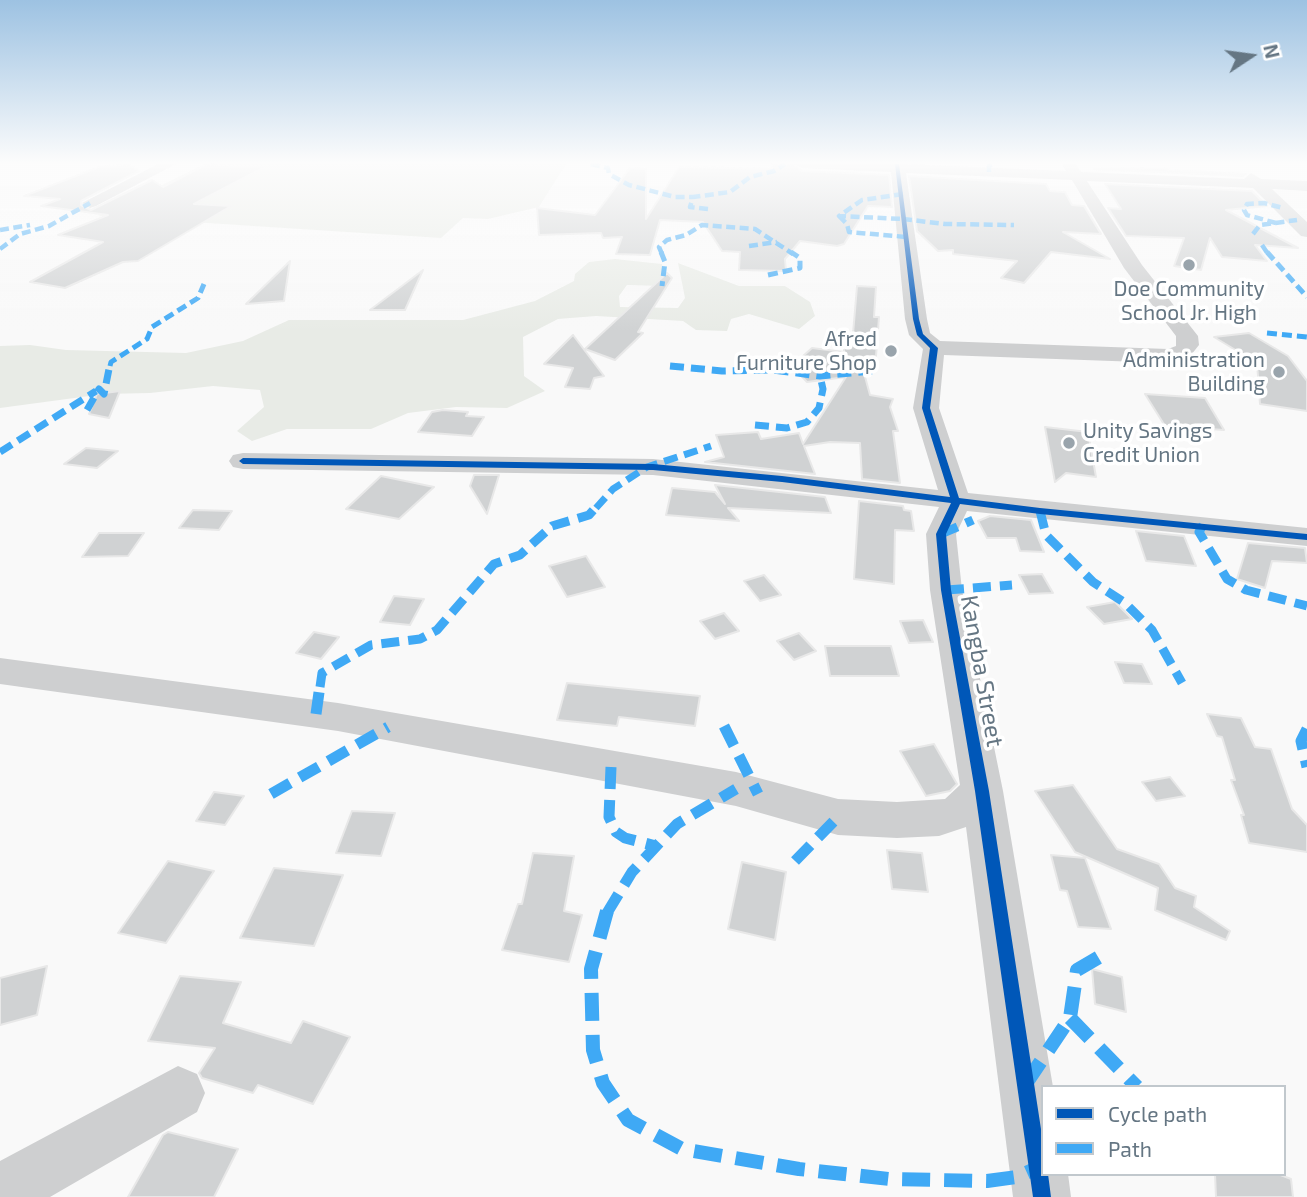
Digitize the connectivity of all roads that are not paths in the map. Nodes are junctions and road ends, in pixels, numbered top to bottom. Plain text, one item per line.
1 (904, 220) edge
2 (1104, 220) edge
3 (1294, 220) edge
4 (1307, 232) edge
5 (934, 348) junction
6 (243, 461) dead end
7 (956, 502) junction
8 (1307, 537) edge
9 (0, 671) edge
10 (982, 790) junction
11 (178, 1093) dead end
12 (0, 1193) edge
13 (1042, 1197) edge

1 - 5 street
2 - 5 street
3 - 4 street
5 - 7 street
6 - 7 street
7 - 8 street
7 - 10 street, Kangba Street
9 - 10 street
10 - 13 street, Kangba Street
11 - 12 street

